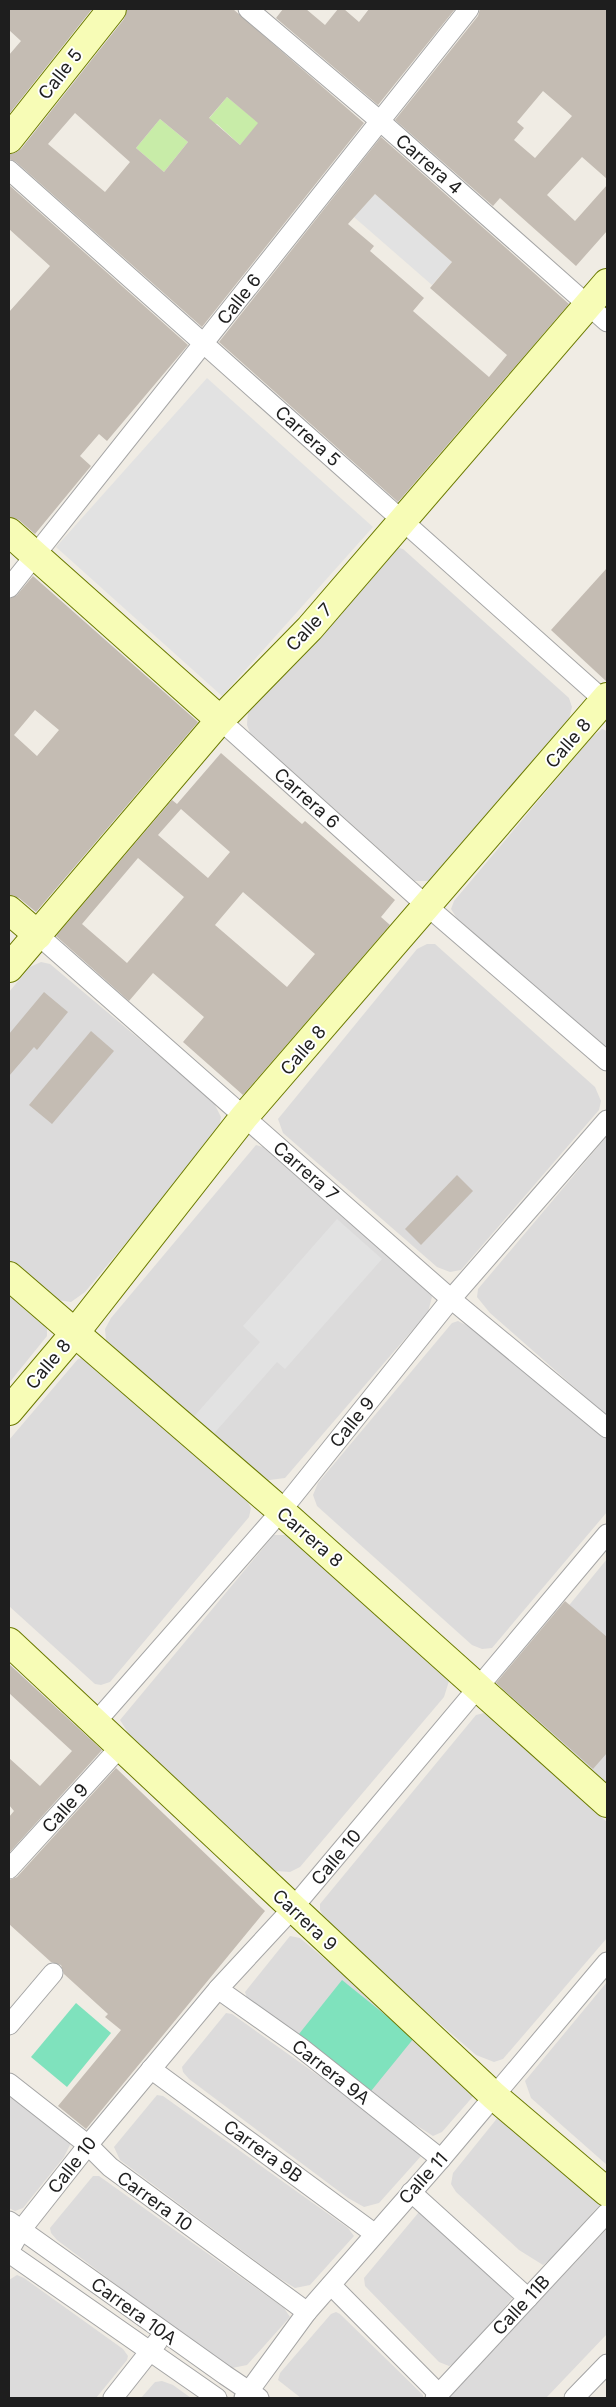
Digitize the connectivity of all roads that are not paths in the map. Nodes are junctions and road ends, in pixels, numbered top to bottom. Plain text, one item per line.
1 (112, 9) edge
2 (248, 9) edge
3 (468, 9) edge
4 (380, 121) junction
5 (9, 139) edge
6 (9, 170) edge
7 (607, 283) edge
8 (598, 314) edge
9 (204, 343) junction
10 (402, 520) junction
11 (9, 532) edge
12 (35, 555) junction
13 (9, 588) edge
14 (606, 700) edge
15 (220, 720) junction
16 (427, 906) junction
17 (9, 910) edge
18 (38, 935) junction
19 (9, 968) edge
20 (607, 1061) edge
21 (244, 1117) junction
22 (607, 1120) edge
23 (9, 1276) edge
24 (451, 1299) junction
25 (74, 1334) junction
26 (9, 1411) edge
27 (607, 1428) edge
28 (281, 1511) junction
29 (607, 1534) edge
30 (9, 1642) edge
31 (479, 1687) junction
32 (95, 1723) junction
33 (121, 1746) junction
34 (607, 1804) edge
35 (9, 1869) edge
36 (292, 1908) junction
37 (607, 1962) edge
38 (53, 1974) dead end
39 (218, 1989) junction
40 (9, 2025) edge
41 (151, 2069) junction
42 (9, 2083) edge
43 (494, 2096) junction
44 (88, 2145) junction
45 (441, 2158) junction
46 (411, 2192) junction
47 (607, 2192) edge
48 (607, 2213) edge
49 (15, 2226) edge
50 (375, 2234) junction
51 (9, 2252) edge
52 (331, 2285) junction
53 (528, 2298) junction
54 (307, 2312) junction
55 (164, 2333) junction
56 (150, 2351) junction
57 (607, 2364) edge
58 (251, 2396) edge
59 (437, 2396) edge
60 (113, 2398) edge
61 (217, 2398) edge
62 (574, 2398) edge

1 - 5 street, Calle 5
2 - 4 street, Carrera 4
3 - 4 street, Calle 6
4 - 8 street, Carrera 4
4 - 9 street, Calle 6
6 - 9 street, Carrera 5
7 - 8 street, Calle 7
8 - 10 street, Calle 7
9 - 10 street, Carrera 5
9 - 12 street, Calle 6
10 - 14 street, Carrera 5
10 - 15 street, Calle 7
11 - 12 street, Carrera 6
12 - 13 street, Calle 6
12 - 15 street, Carrera 6
14 - 16 street, Calle 8
15 - 16 street, Carrera 6
15 - 18 street, Calle 7
16 - 20 street, Carrera 6
16 - 21 street, Calle 8
17 - 18 street, Carrera 7
18 - 19 street, Calle 7
18 - 21 street, Carrera 7
21 - 24 street, Carrera 7
21 - 25 street, Calle 8
22 - 24 street, Calle 9
23 - 25 street, Carrera 8
24 - 27 street, Carrera 7
24 - 28 street, Calle 9
25 - 26 street, Calle 8
25 - 28 street, Carrera 8
28 - 31 street, Carrera 8
28 - 32 street, Calle 9
29 - 31 street, Calle 10
30 - 32 street, Carrera 9
31 - 34 street, Carrera 8
31 - 36 street, Calle 10
32 - 33 street, Carrera 9
33 - 35 street, Calle 9
33 - 36 street, Carrera 9
36 - 39 street, Calle 10
36 - 43 street, Carrera 9
37 - 43 street, Calle 11
38 - 40 street
39 - 41 street, Calle 10
39 - 45 street, Carrera 9A
41 - 44 street, Calle 10
41 - 50 street, Carrera 9B
42 - 44 street, Carrera 10
43 - 45 street, Calle 11
43 - 47 street, Carrera 9
44 - 49 street, Calle 10
44 - 54 street, Carrera 10
45 - 46 street, Calle 11
46 - 50 street, Calle 11
46 - 53 street
48 - 53 street, Calle 11B
49 - 51 street, Calle 10
49 - 55 street, Carrera 10A
50 - 52 street, Calle 11
51 - 56 street, Carrera 10A
52 - 54 street, Calle 11
52 - 59 street
53 - 59 street, Calle 11B
54 - 58 street, Calle 11
55 - 56 street
55 - 58 street, Carrera 10A
56 - 60 street
56 - 61 street, Carrera 10A
57 - 62 street

